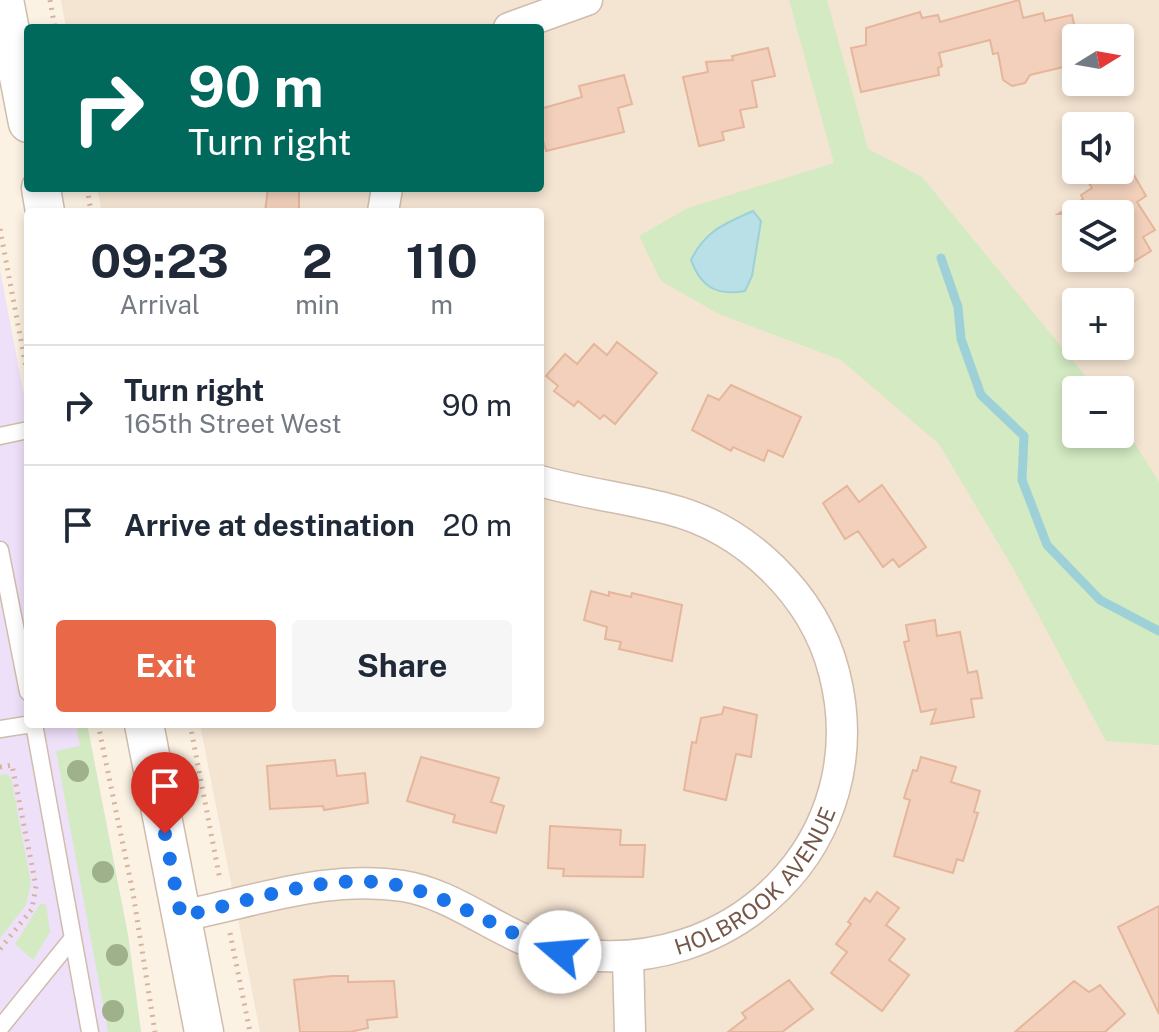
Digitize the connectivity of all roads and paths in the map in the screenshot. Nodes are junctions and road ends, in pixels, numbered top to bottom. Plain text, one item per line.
1 (50, 0) edge
2 (587, 0) edge
3 (3, 7) edge
4 (54, 24) edge
5 (520, 24) edge
6 (24, 104) edge
7 (0, 229) edge
8 (24, 357) edge
9 (24, 431) edge
10 (0, 436) edge
11 (544, 482) edge
12 (0, 550) edge
13 (24, 672) edge
14 (24, 725) edge
15 (34, 728) edge
16 (99, 728) edge
17 (145, 728) edge
18 (0, 729) edge
19 (0, 767) edge
20 (181, 916) junction
21 (72, 939) junction
22 (0, 949) edge
23 (628, 958) junction
24 (0, 1028) edge
25 (90, 1032) edge
26 (155, 1032) edge
27 (204, 1032) edge
28 (630, 1032) edge

1 - 4 path
2 - 5 street
3 - 6 street
7 - 8 path
9 - 10 lane
11 - 23 street, HOLBROOK AVENUE
12 - 13 lane
14 - 18 lane
15 - 21 lane
16 - 26 path
17 - 20 street
19 - 22 path
20 - 23 street, HOLBROOK AVENUE
20 - 27 street
21 - 24 lane
21 - 25 lane
23 - 28 street

